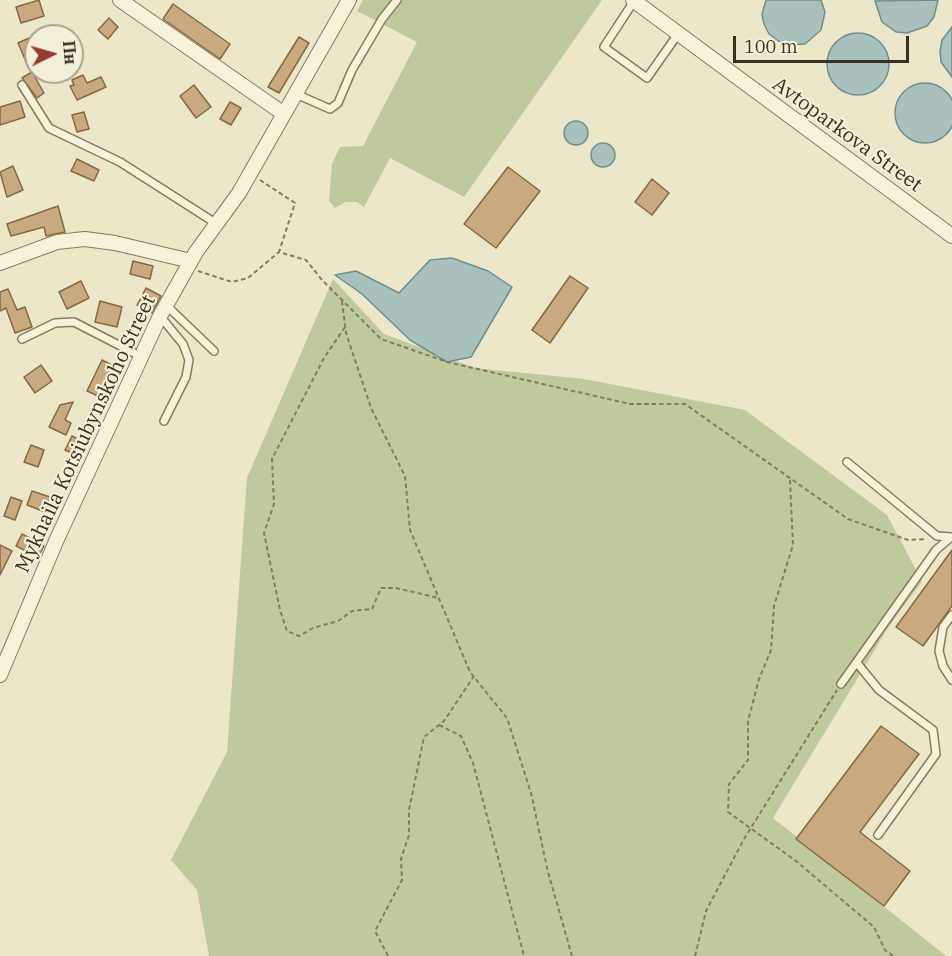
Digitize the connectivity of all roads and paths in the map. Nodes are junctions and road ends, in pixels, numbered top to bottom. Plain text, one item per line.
1 (120, 0) edge
2 (349, 0) edge
3 (397, 0) edge
4 (634, 1) edge
5 (678, 34) junction
6 (21, 85) dead end
7 (296, 94) junction
8 (284, 114) junction
9 (250, 173) junction
10 (217, 224) junction
11 (952, 236) edge
12 (279, 252) junction
13 (0, 263) edge
14 (190, 264) junction
15 (341, 299) junction
16 (163, 311) junction
17 (345, 327) junction
18 (22, 339) dead end
19 (214, 351) dead end
20 (140, 356) junction
21 (164, 421) dead end
22 (847, 462) dead end
23 (789, 479) junction
24 (951, 537) edge
25 (929, 539) dead end
26 (440, 598) junction
27 (952, 615) edge
28 (856, 663) junction
29 (0, 675) edge
30 (474, 676) junction
31 (952, 680) edge
32 (841, 684) joint
33 (439, 725) junction
34 (750, 830) junction
35 (878, 835) dead end
36 (388, 956) edge
37 (524, 956) edge
38 (572, 956) edge
39 (695, 956) edge
40 (893, 956) edge

1 - 8 street
2 - 7 street, Mykhaila Kotsiubynskoho Street
3 - 7 lane
4 - 5 street, Avtoparkova Street
4 - 5 lane
5 - 11 street, Avtoparkova Street
6 - 10 lane
7 - 8 street, Mykhaila Kotsiubynskoho Street
8 - 9 street, Mykhaila Kotsiubynskoho Street
9 - 10 street, Mykhaila Kotsiubynskoho Street
9 - 12 path
10 - 14 street, Mykhaila Kotsiubynskoho Street
12 - 14 path
12 - 15 path
13 - 14 street
14 - 16 street, Mykhaila Kotsiubynskoho Street
15 - 17 path
15 - 23 path
16 - 19 lane
16 - 20 street, Mykhaila Kotsiubynskoho Street
16 - 21 lane
17 - 26 path
17 - 26 path
18 - 20 lane
20 - 29 street, Mykhaila Kotsiubynskoho Street
22 - 24 lane
23 - 25 path
23 - 34 path
24 - 28 lane
26 - 30 path
27 - 31 lane
28 - 32 lane
28 - 35 lane
30 - 33 path
30 - 38 path
32 - 34 path
33 - 36 path
33 - 37 path
34 - 39 path
34 - 40 path

